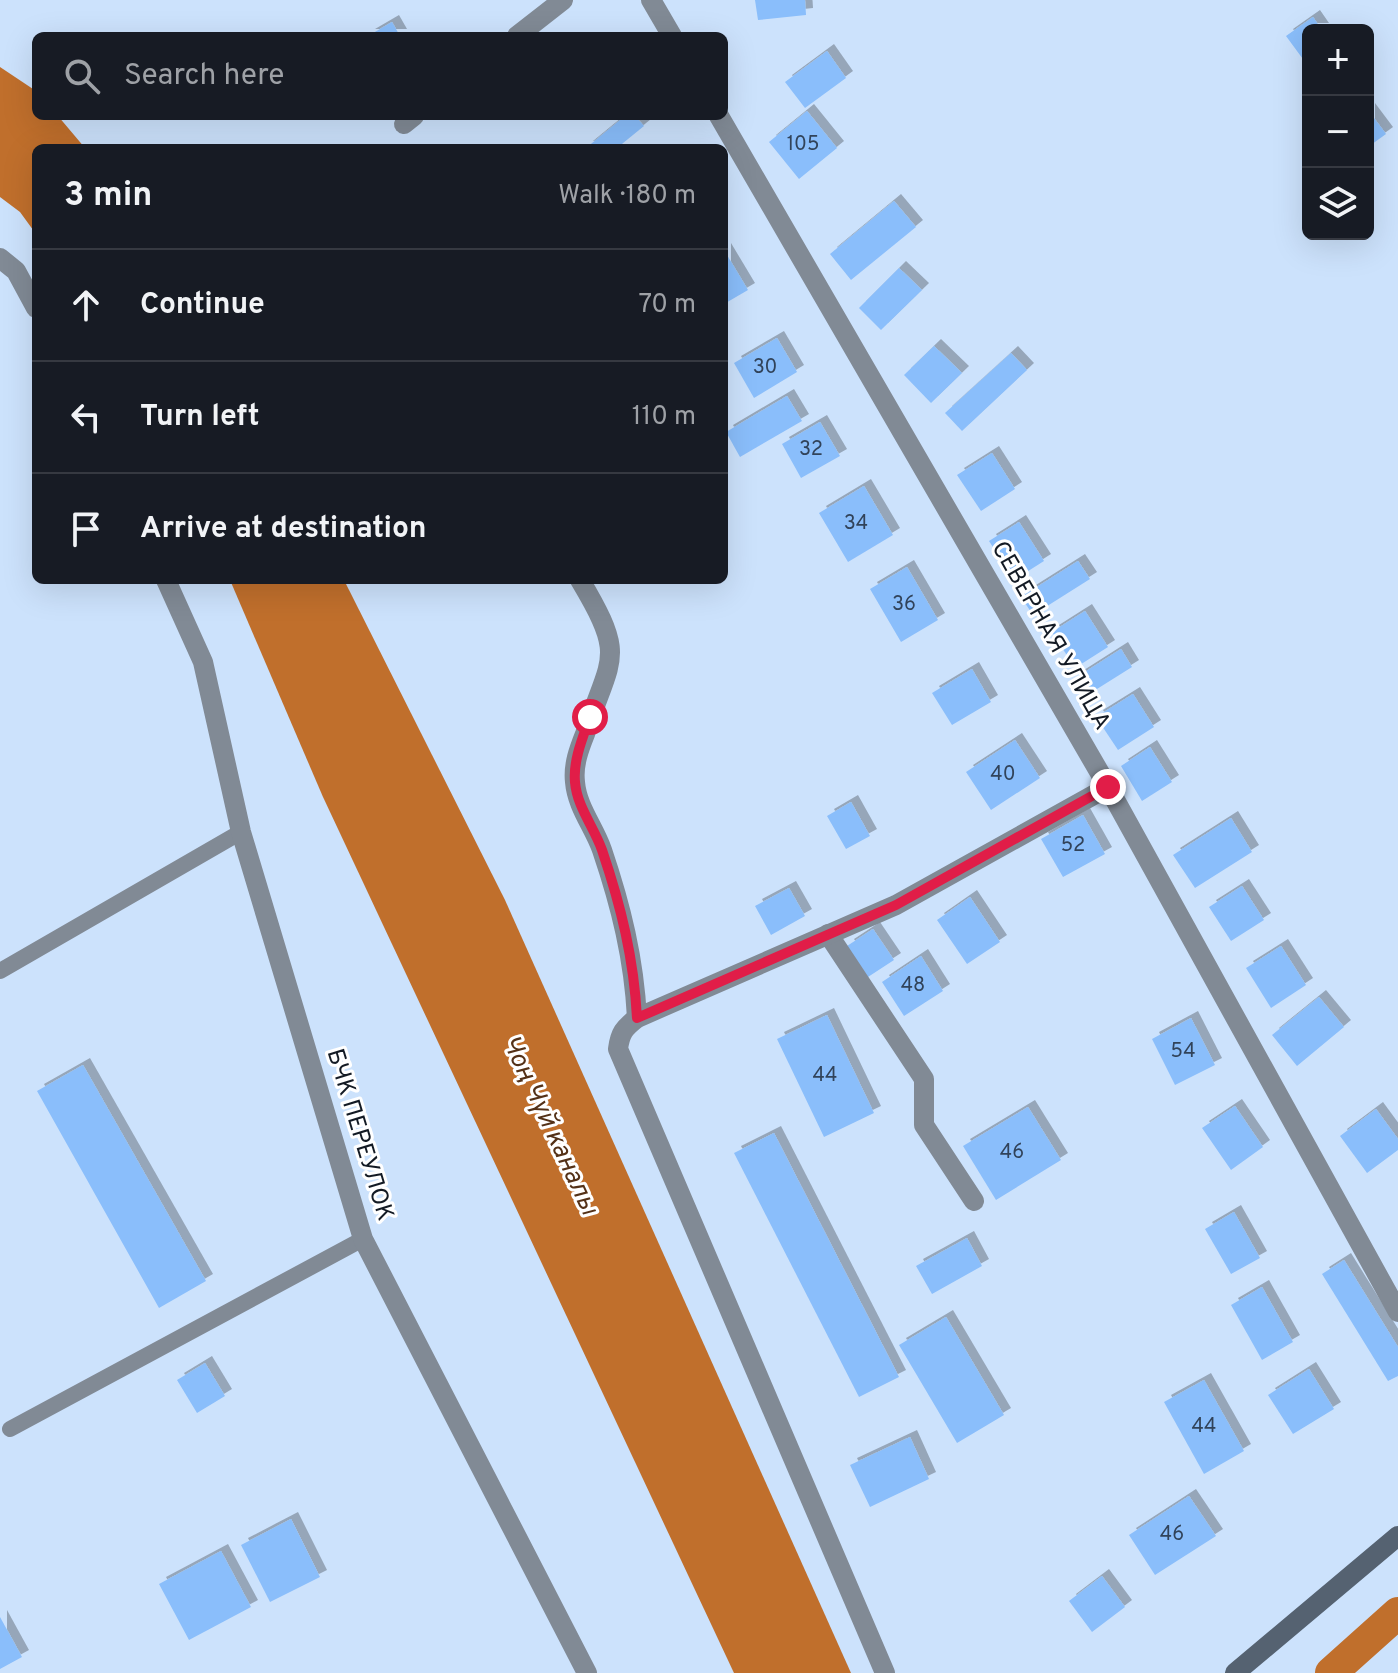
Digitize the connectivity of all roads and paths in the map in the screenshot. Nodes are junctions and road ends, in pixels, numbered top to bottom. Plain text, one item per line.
1 (563, 0) edge
2 (651, 0) edge
3 (522, 32) edge
4 (670, 32) edge
5 (721, 120) edge
6 (0, 258) edge
7 (32, 301) edge
8 (168, 584) edge
9 (582, 584) edge
10 (1108, 787) junction
11 (241, 832) junction
12 (828, 934) junction
13 (0, 971) edge
14 (637, 1018) junction
15 (974, 1201) dead end
16 (363, 1239) junction
17 (1398, 1312) edge
18 (10, 1429) dead end
19 (1398, 1536) edge
20 (587, 1673) edge
21 (885, 1673) edge
22 (1235, 1673) edge

1 - 3 street
2 - 4 street
5 - 10 street, СЕВЕРНАЯ УЛИЦА
6 - 7 street
8 - 11 street, БЧК ПЕРЕУЛОК
9 - 14 street
10 - 12 street
10 - 17 street, СЕВЕРНАЯ УЛИЦА
11 - 13 lane
11 - 16 street, БЧК ПЕРЕУЛОК
12 - 14 street
12 - 15 street
14 - 21 street
16 - 18 lane
16 - 20 street, БЧК ПЕРЕУЛОК
19 - 22 main road

